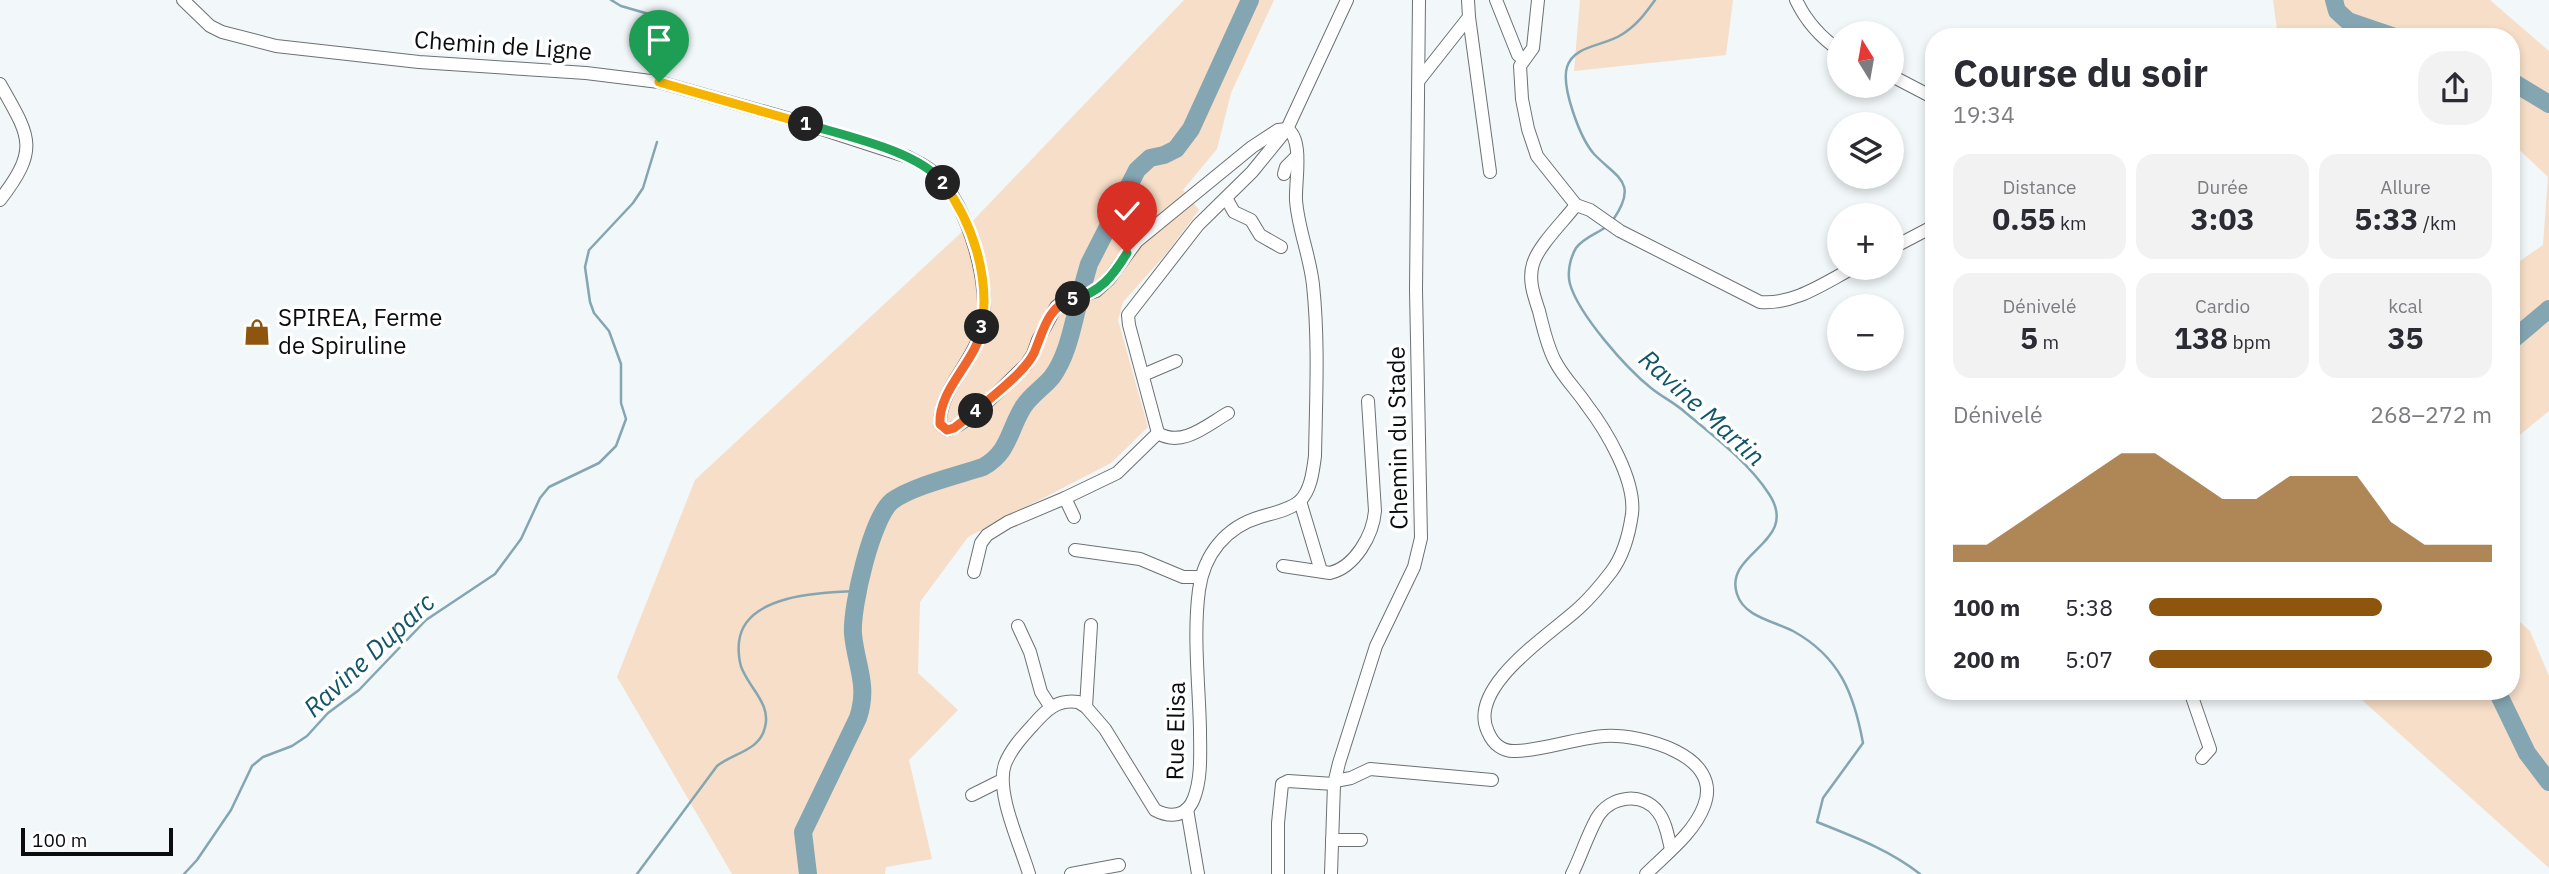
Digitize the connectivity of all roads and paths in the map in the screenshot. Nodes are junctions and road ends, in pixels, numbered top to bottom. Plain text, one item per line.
1 (183, 0) edge
2 (1347, 0) edge
3 (1419, 0) edge
4 (1468, 0) edge
5 (1496, 0) edge
6 (1538, 0) edge
7 (1796, 0) edge
8 (1469, 17) junction
9 (1827, 41) edge
10 (1524, 59) junction
11 (1420, 79) junction
12 (1904, 82) edge
13 (0, 84) edge
14 (1925, 93) edge
15 (1287, 128) junction
16 (1297, 156) junction
17 (1490, 172) dead end
18 (1284, 174) dead end
19 (1226, 198) junction
20 (0, 200) edge
21 (1576, 205) junction
22 (1925, 231) edge
23 (1904, 242) edge
24 (1281, 247) dead end
25 (1829, 280) edge
26 (1176, 361) dead end
27 (1143, 375) junction
28 (1368, 401) dead end
29 (1228, 413) dead end
30 (1158, 433) junction
31 (1065, 498) junction
32 (1300, 501) junction
33 (1074, 517) dead end
34 (1075, 550) dead end
35 (1283, 566) dead end
36 (1321, 571) junction
37 (974, 572) dead end
38 (1201, 577) junction
39 (1091, 625) dead end
40 (1018, 626) dead end
41 (2193, 700) edge
42 (1050, 706) junction
43 (1086, 707) junction
44 (2202, 758) dead end
45 (1002, 780) junction
46 (1492, 780) dead end
47 (1334, 782) junction
48 (972, 795) dead end
49 (1187, 809) junction
50 (1332, 839) junction
51 (1361, 840) dead end
52 (1671, 849) junction
53 (1119, 865) dead end
54 (1029, 874) edge
55 (1071, 874) edge
56 (1198, 874) edge
57 (1278, 874) edge
58 (1331, 874) edge
59 (1572, 874) edge
60 (1646, 874) edge

1 - 15 street, Chemin de Ligne
2 - 15 street
3 - 11 street, Chemin du Stade
4 - 8 street
5 - 10 street
6 - 10 street
7 - 9 street
8 - 11 street
8 - 17 street
10 - 21 street
11 - 47 street, Chemin du Stade
12 - 14 street
13 - 20 street
15 - 16 street
15 - 19 street
16 - 18 street
16 - 32 street
19 - 24 street
19 - 27 street
21 - 25 street
21 - 52 street
22 - 23 street
26 - 27 street
27 - 30 street
28 - 36 street
29 - 30 street
30 - 31 street
31 - 33 street
31 - 37 street
32 - 36 street
32 - 38 street, Rue Elisa
34 - 38 street
35 - 36 street
38 - 49 street, Rue Elisa
39 - 43 street
40 - 42 street
41 - 44 street
42 - 43 street
42 - 45 street
43 - 49 street, Rue Elisa
45 - 48 street
45 - 54 street
46 - 47 street
47 - 50 street, Chemin du Stade
47 - 57 street
49 - 56 street
50 - 51 street
50 - 58 street, Chemin du Stade
52 - 59 street
52 - 60 street
53 - 55 street

